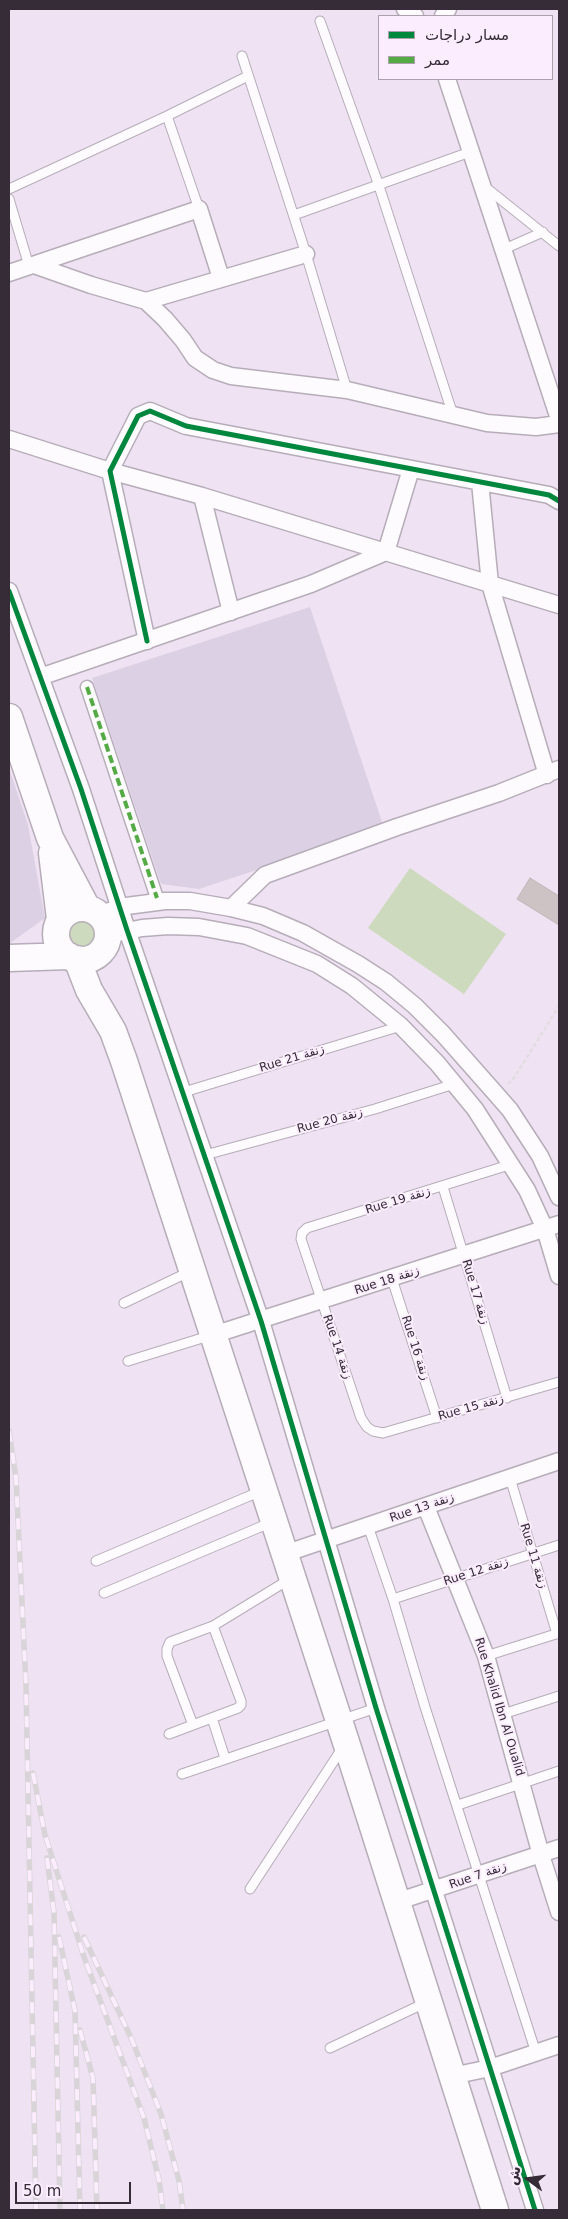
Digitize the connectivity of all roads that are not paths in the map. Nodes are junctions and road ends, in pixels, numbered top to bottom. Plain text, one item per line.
1 (320, 21) dead end
2 (242, 56) dead end
3 (248, 76) junction
4 (447, 80) edge
5 (167, 116) junction
6 (470, 152) junction
7 (480, 182) junction
8 (378, 183) junction
9 (9, 189) edge
10 (9, 199) edge
11 (199, 209) junction
12 (294, 215) junction
13 (543, 232) junction
14 (559, 246) edge
15 (502, 250) junction
16 (306, 254) junction
17 (32, 265) junction
18 (9, 273) edge
19 (221, 278) junction
20 (146, 301) junction
21 (347, 390) junction
22 (453, 415) junction
23 (559, 419) edge
24 (559, 424) edge
25 (9, 439) edge
26 (411, 469) junction
27 (110, 471) junction
28 (480, 482) junction
29 (202, 496) junction
30 (559, 501) edge
31 (386, 552) junction
32 (490, 584) junction
33 (9, 590) edge
34 (559, 605) edge
35 (231, 612) junction
36 (147, 641) junction
37 (40, 678) junction
38 (87, 687) dead end
39 (9, 717) edge
40 (553, 772) edge
41 (50, 838) junction
42 (157, 898) dead end
43 (231, 908) junction
44 (59, 923) junction
45 (98, 933) junction
46 (9, 952) edge
47 (9, 958) edge
48 (401, 1026) junction
49 (454, 1084) junction
50 (184, 1092) junction
51 (205, 1155) junction
52 (512, 1164) junction
53 (443, 1187) junction
54 (559, 1197) edge
55 (552, 1227) edge
56 (305, 1249) joint
57 (464, 1255) junction
58 (192, 1270) junction
59 (559, 1276) edge
60 (392, 1279) junction
61 (322, 1302) junction
62 (124, 1303) dead end
63 (260, 1321) junction
64 (214, 1335) junction
65 (128, 1360) dead end
66 (559, 1382) edge
67 (507, 1398) junction
68 (437, 1418) junction
69 (382, 1433) joint
70 (559, 1461) edge
71 (510, 1478) junction
72 (265, 1490) junction
73 (426, 1507) junction
74 (274, 1521) junction
75 (368, 1526) junction
76 (326, 1541) junction
77 (559, 1545) edge
78 (532, 1553) junction
79 (96, 1561) dead end
80 (288, 1566) junction
81 (454, 1579) junction
82 (104, 1593) dead end
83 (393, 1599) junction
84 (213, 1626) junction
85 (558, 1633) edge
86 (486, 1656) junction
87 (559, 1696) edge
88 (376, 1708) junction
89 (503, 1714) junction
90 (212, 1718) junction
91 (193, 1725) junction
92 (343, 1731) junction
93 (169, 1734) dead end
94 (225, 1758) junction
95 (559, 1771) edge
96 (182, 1774) dead end
97 (522, 1782) junction
98 (458, 1805) junction
99 (559, 1848) edge
100 (541, 1855) junction
101 (480, 1876) junction
102 (250, 1889) dead end
103 (434, 1891) junction
104 (396, 1902) junction
105 (559, 1912) edge
106 (428, 2002) junction
107 (559, 2045) edge
108 (330, 2048) dead end
109 (536, 2053) junction
110 (490, 2068) junction
111 (452, 2076) junction
112 (494, 2210) edge
113 (535, 2210) edge

1 - 8 lane
2 - 3 lane
3 - 5 lane
3 - 12 lane
4 - 6 street
5 - 9 lane
5 - 11 lane
6 - 7 street
6 - 8 lane
7 - 13 lane
7 - 15 street
8 - 12 lane
8 - 22 lane
10 - 17 lane
11 - 17 street
11 - 19 street
12 - 16 lane
13 - 14 lane
13 - 15 lane
15 - 23 street
16 - 19 street
16 - 21 lane
17 - 18 street
17 - 20 street
19 - 20 street
20 - 21 street
21 - 22 street
22 - 24 street
25 - 27 street
26 - 27 street
26 - 28 street
26 - 31 street
27 - 29 street
27 - 36 street
28 - 30 street
28 - 32 street
29 - 31 street
29 - 35 street
31 - 32 street
31 - 35 street
32 - 34 street
32 - 40 street
33 - 37 street
35 - 36 street
36 - 37 street
37 - 45 street
38 - 42 street
39 - 41 main road
40 - 43 street
41 - 44 main road
41 - 45 main road
43 - 45 street
43 - 54 street
44 - 45 main road
44 - 45 main road
44 - 46 main road
45 - 47 main road
45 - 48 street
45 - 50 street
45 - 58 main road
48 - 49 street
48 - 50 lane, Rue 21 زنقة
49 - 51 lane, Rue 20 زنقة
49 - 52 street
50 - 51 street
51 - 63 street
52 - 53 lane, Rue 19 زنقة
52 - 55 street
53 - 56 lane, Rue 19 زنقة
53 - 57 lane, Rue 17 زنقة
55 - 57 street, Rue 18 زنقة
55 - 59 street
56 - 61 lane, Rue 14 زنقة
57 - 60 street, Rue 18 زنقة
57 - 67 lane, Rue 17 زنقة
58 - 62 lane
58 - 64 main road
60 - 61 street, Rue 18 زنقة
60 - 68 lane, Rue 16 زنقة
61 - 63 street, Rue 18 زنقة
61 - 69 lane, Rue 14 زنقة
63 - 64 street, Rue 18 زنقة
63 - 76 street
64 - 65 lane
64 - 72 main road
66 - 67 lane, Rue 15 زنقة
67 - 68 lane, Rue 15 زنقة
68 - 69 lane, Rue 15 زنقة
70 - 71 street, Rue 13 زنقة
71 - 73 street, Rue 13 زنقة
71 - 78 lane, Rue 11 زنقة
72 - 74 main road
72 - 79 lane
73 - 75 street, Rue 13 زنقة
73 - 81 street, Rue Khalid Ibn Al Oualid
74 - 80 main road
74 - 82 lane
75 - 76 street, Rue 13 زنقة
75 - 83 lane
76 - 80 street, Rue 13 زنقة
76 - 88 street
77 - 78 lane, Rue 12 زنقة
78 - 81 lane, Rue 12 زنقة
78 - 85 lane, Rue 11 زنقة
80 - 84 lane
80 - 92 main road
81 - 83 lane, Rue 12 زنقة
81 - 86 street, Rue Khalid Ibn Al Oualid
83 - 98 lane
84 - 90 lane
84 - 91 lane
85 - 86 lane
86 - 89 street, Rue Khalid Ibn Al Oualid
87 - 89 lane
88 - 92 lane
88 - 103 street
89 - 97 street, Rue Khalid Ibn Al Oualid
90 - 91 lane
90 - 94 lane
91 - 93 lane
92 - 94 lane
92 - 102 lane
92 - 104 main road
94 - 96 lane
95 - 97 lane
97 - 98 lane
97 - 100 street, Rue Khalid Ibn Al Oualid
98 - 101 lane
99 - 100 street, Rue 7 زنقة
100 - 101 street, Rue 7 زنقة
100 - 105 street, Rue Khalid Ibn Al Oualid
101 - 103 street, Rue 7 زنقة
101 - 109 lane
103 - 104 street, Rue 7 زنقة
103 - 110 street
104 - 106 main road
106 - 108 lane
106 - 111 main road
107 - 109 street
109 - 110 street
110 - 111 street
110 - 113 street
111 - 112 main road

